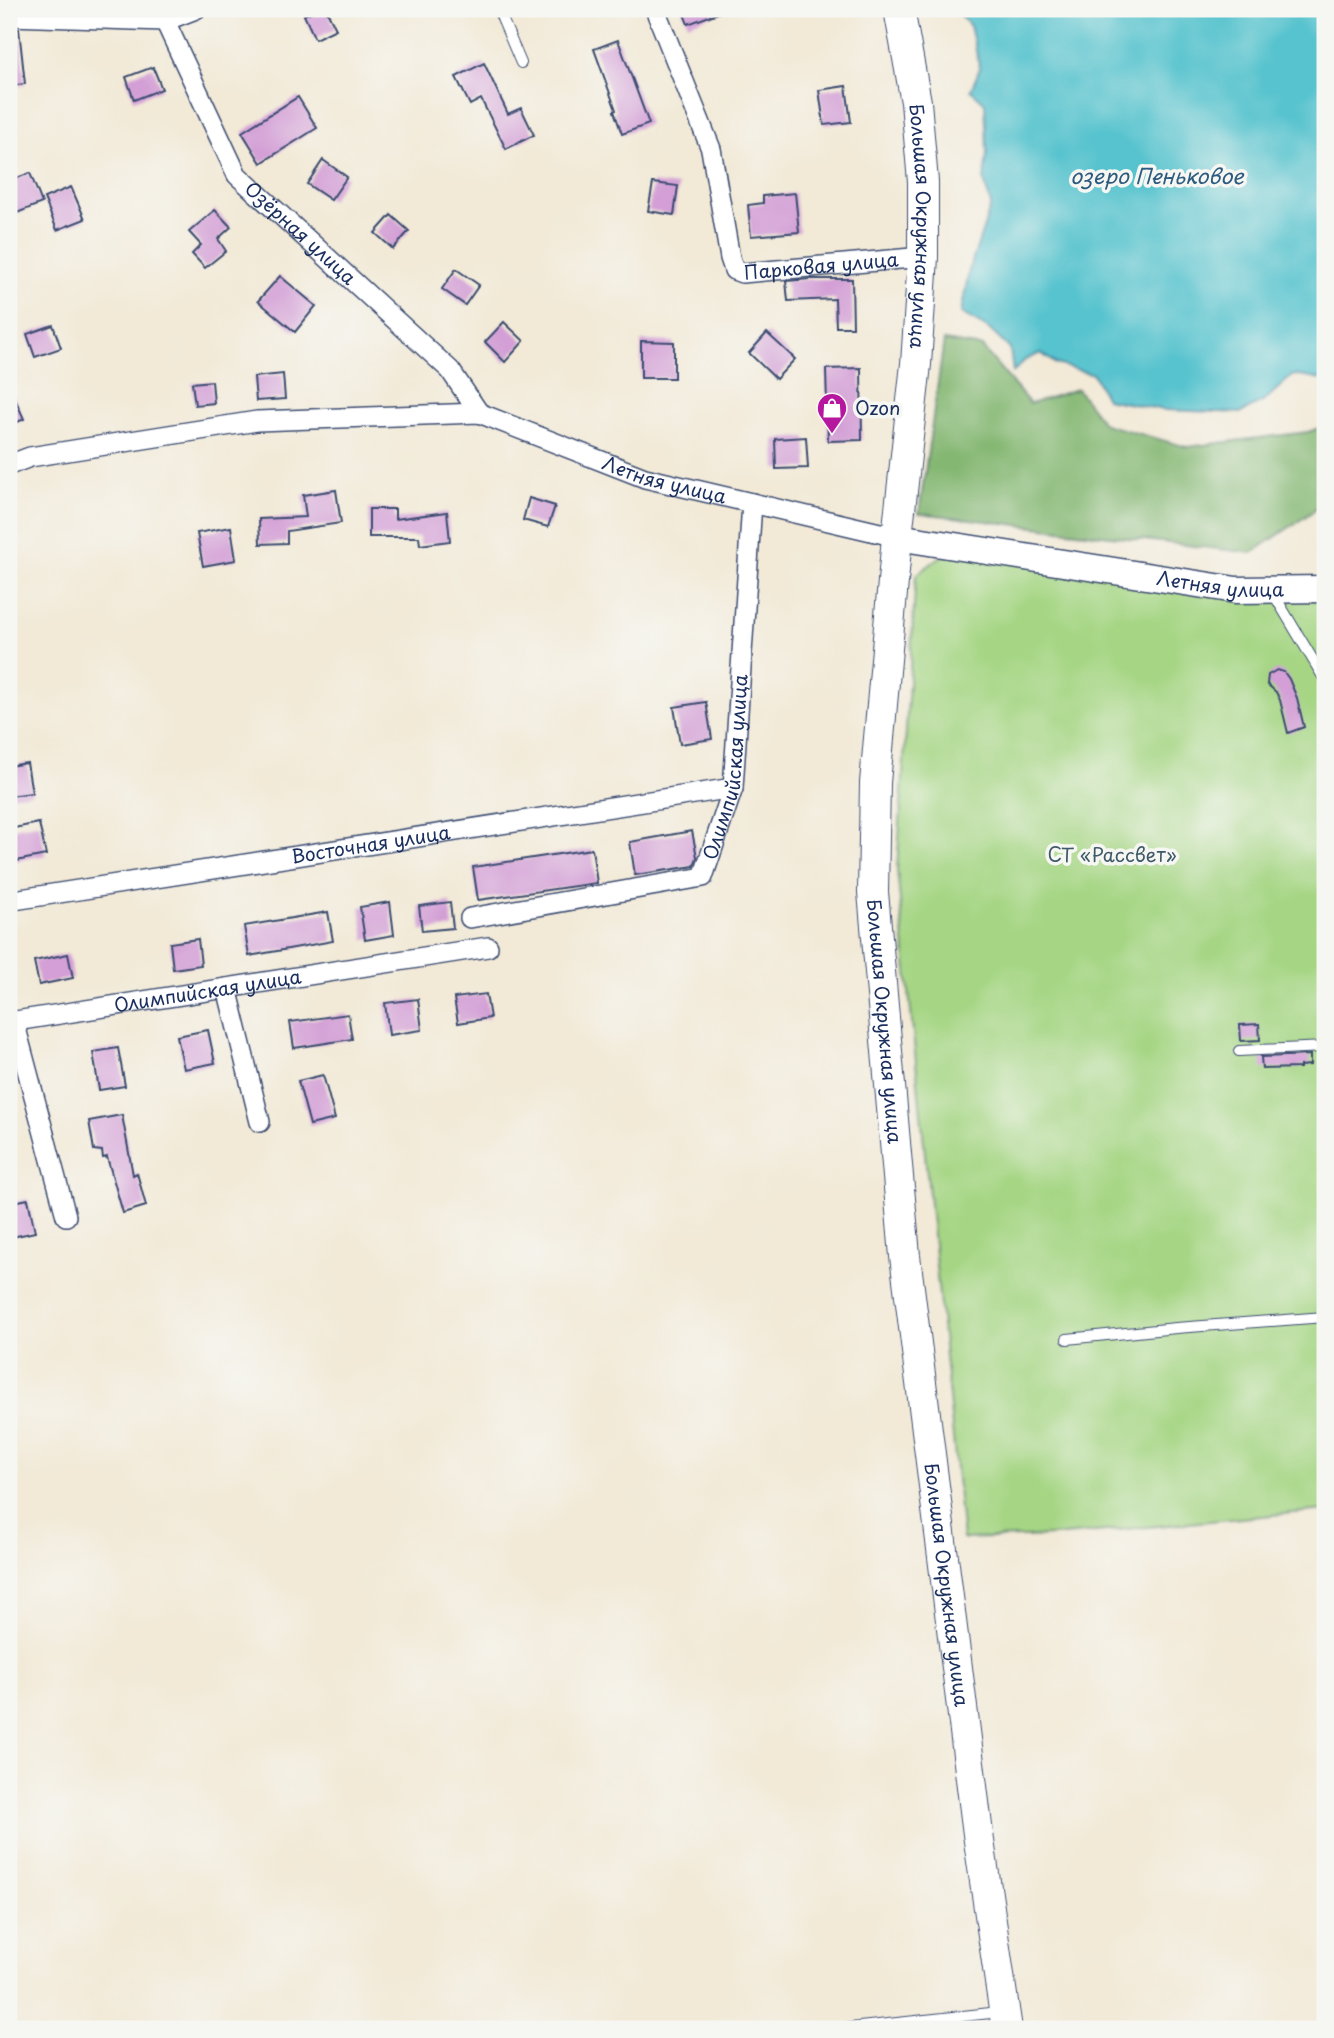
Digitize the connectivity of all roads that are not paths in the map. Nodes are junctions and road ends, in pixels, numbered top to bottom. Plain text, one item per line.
1 (196, 9) edge
2 (498, 9) edge
3 (655, 9) edge
4 (899, 9) edge
5 (9, 16) edge
6 (165, 21) junction
7 (521, 63) dead end
8 (923, 257) junction
9 (480, 413) junction
10 (9, 465) edge
11 (752, 503) junction
12 (897, 537) junction
13 (1270, 589) junction
14 (1325, 589) edge
15 (1325, 680) edge
16 (733, 788) junction
17 (9, 899) edge
18 (470, 918) dead end
19 (488, 947) dead end
20 (227, 988) junction
21 (12, 1022) edge
22 (1325, 1046) edge
23 (1239, 1051) dead end
24 (260, 1122) dead end
25 (66, 1216) dead end
26 (1325, 1317) edge
27 (1067, 1339) dead end
28 (926, 2020) junction
29 (1006, 2020) edge
30 (841, 2029) edge
31 (913, 2029) edge

1 - 6 street
2 - 7 lane
3 - 8 street, Парковая улица
4 - 8 main road, Большая Окружная улица
5 - 6 street
6 - 9 street, Озёрная улица
8 - 12 main road, Большая Окружная улица
9 - 10 street, Летняя улица
9 - 11 street, Летняя улица
11 - 12 street, Летняя улица
11 - 16 street, Олимпийская улица
12 - 13 street, Летняя улица
12 - 29 main road, Большая Окружная улица
13 - 14 street, Летняя улица
13 - 15 lane
16 - 17 street, Восточная улица
16 - 18 street, Олимпийская улица
19 - 20 street, Олимпийская улица
20 - 21 street, Олимпийская улица
20 - 24 street
21 - 25 street
22 - 23 lane
26 - 27 lane
28 - 29 lane
28 - 30 lane
28 - 31 lane

